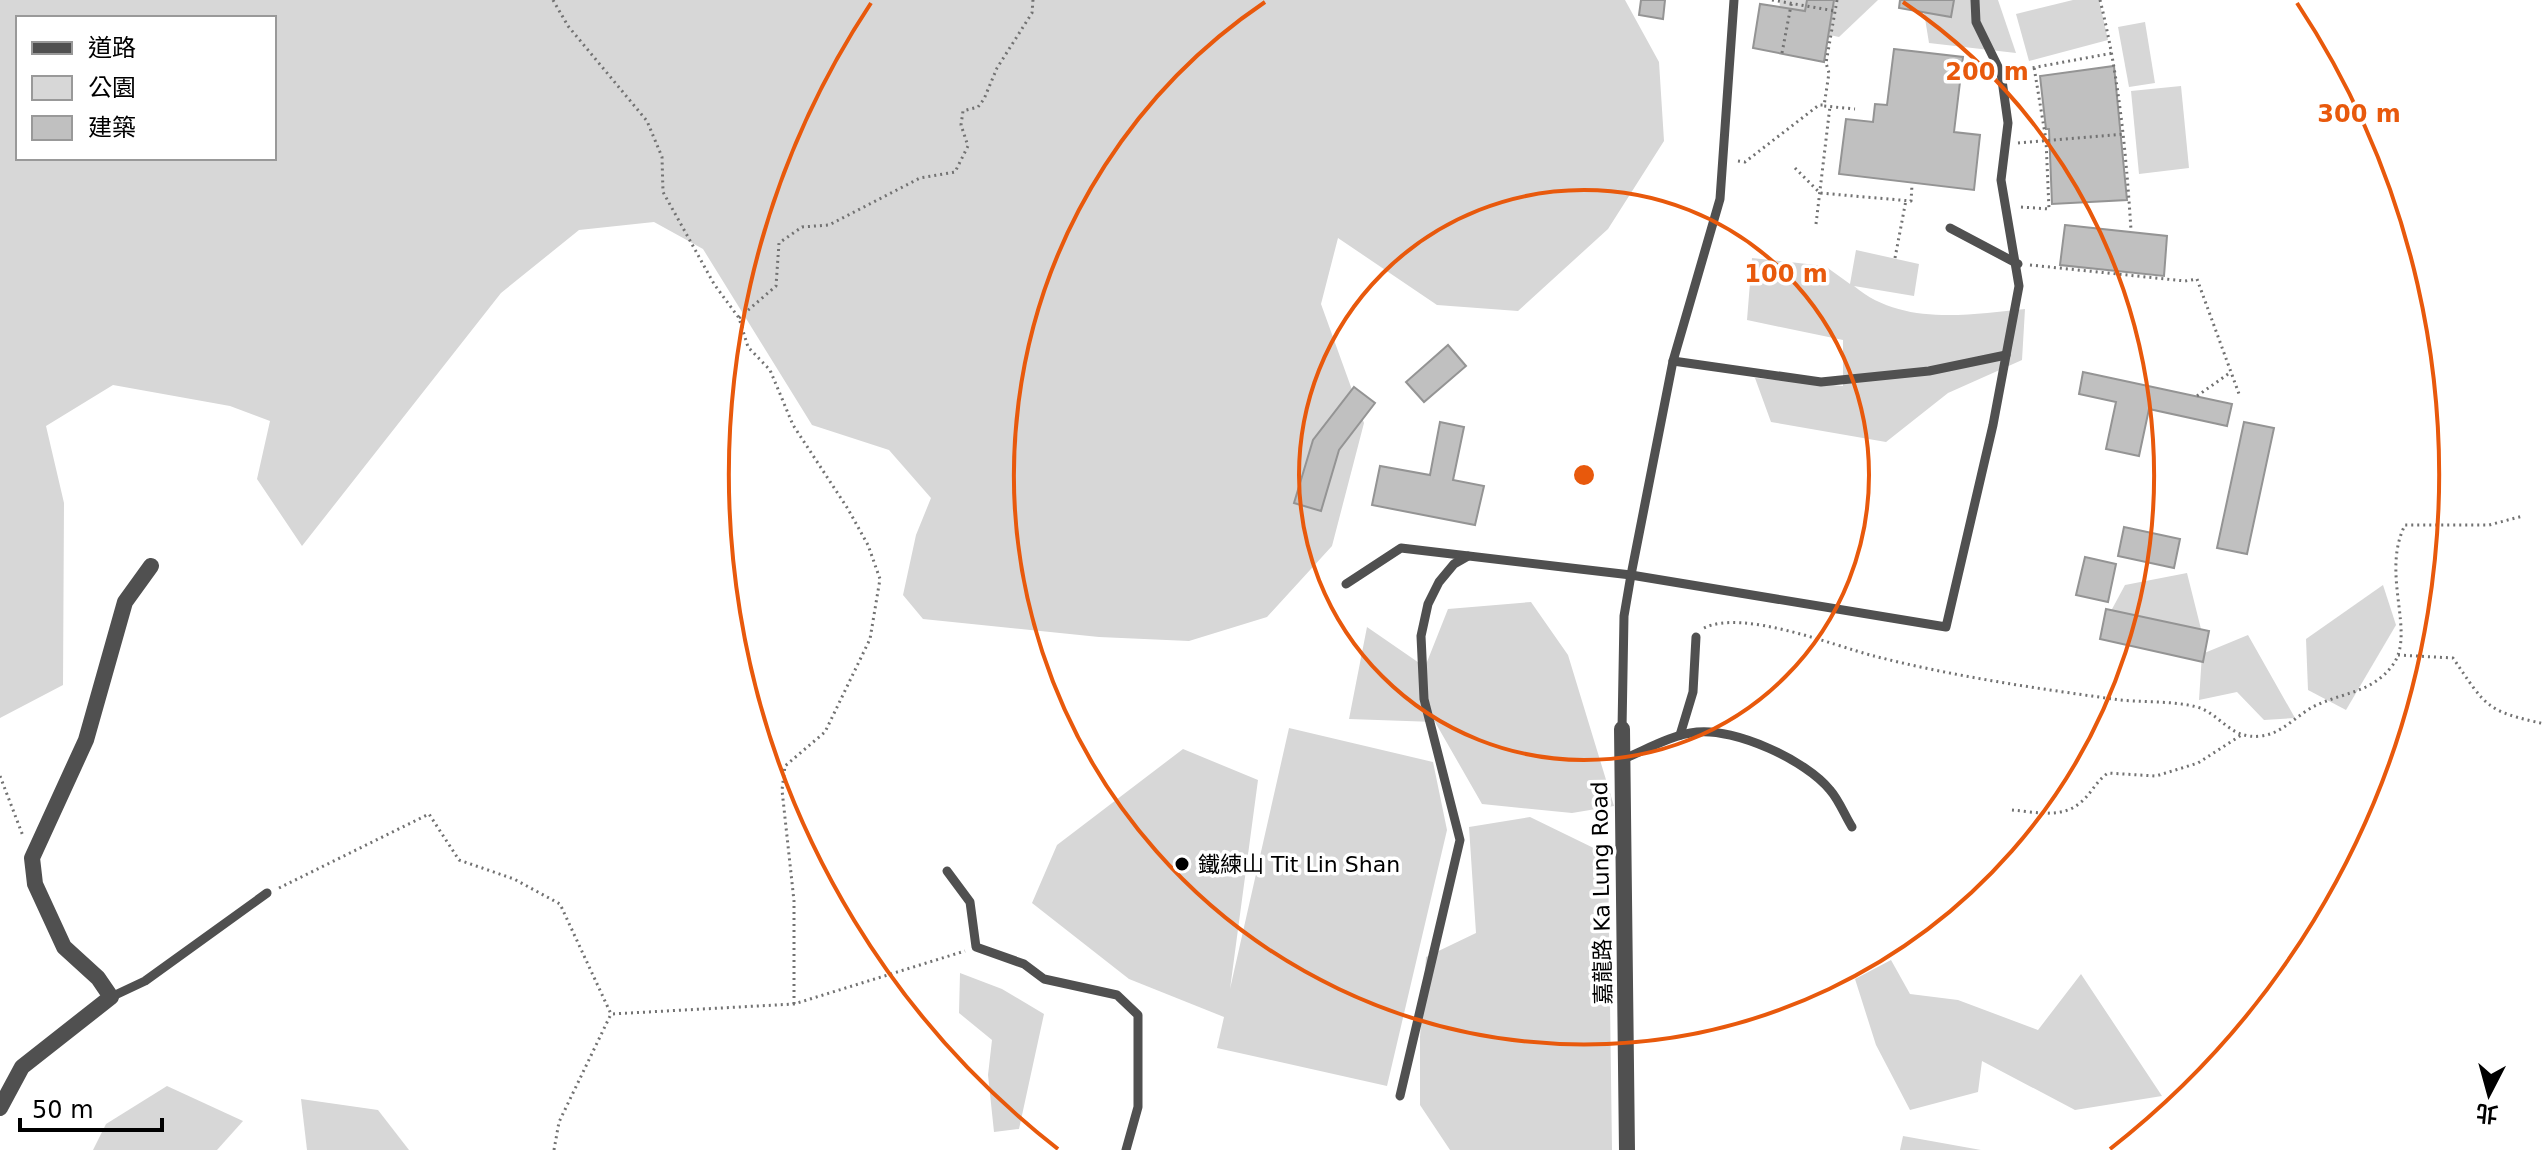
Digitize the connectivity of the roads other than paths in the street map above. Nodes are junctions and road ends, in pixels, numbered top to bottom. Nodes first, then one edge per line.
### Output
1 (1734, 0) edge
2 (1975, 0) edge
3 (1950, 228) dead end
4 (2018, 264) junction
5 (2006, 355) junction
6 (1673, 361) junction
7 (1468, 556) junction
8 (151, 566) dead end
9 (1631, 575) junction
10 (1346, 584) dead end
11 (1696, 637) road end
12 (1622, 729) joint
13 (1680, 735) junction
14 (1621, 760) junction
15 (1852, 827) dead end
16 (947, 871) dead end
17 (267, 893) road end
18 (111, 997) junction
19 (1400, 1096) dead end
20 (0, 1108) edge
21 (1126, 1150) edge
22 (1627, 1150) edge

1 - 6 lane, 嘉龍路 Ka Lung Road
2 - 4 lane
3 - 4 lane
4 - 5 lane
5 - 6 lane
5 - 9 lane
6 - 9 lane, 嘉龍路 Ka Lung Road
7 - 9 lane
7 - 10 lane
7 - 19 lane
8 - 18 street
9 - 12 lane, 嘉龍路 Ka Lung Road
11 - 13 lane
12 - 14 street, 嘉龍路 Ka Lung Road
13 - 14 lane
13 - 15 lane
14 - 22 street, 嘉龍路 Ka Lung Road
16 - 21 lane
17 - 18 lane
18 - 20 street

